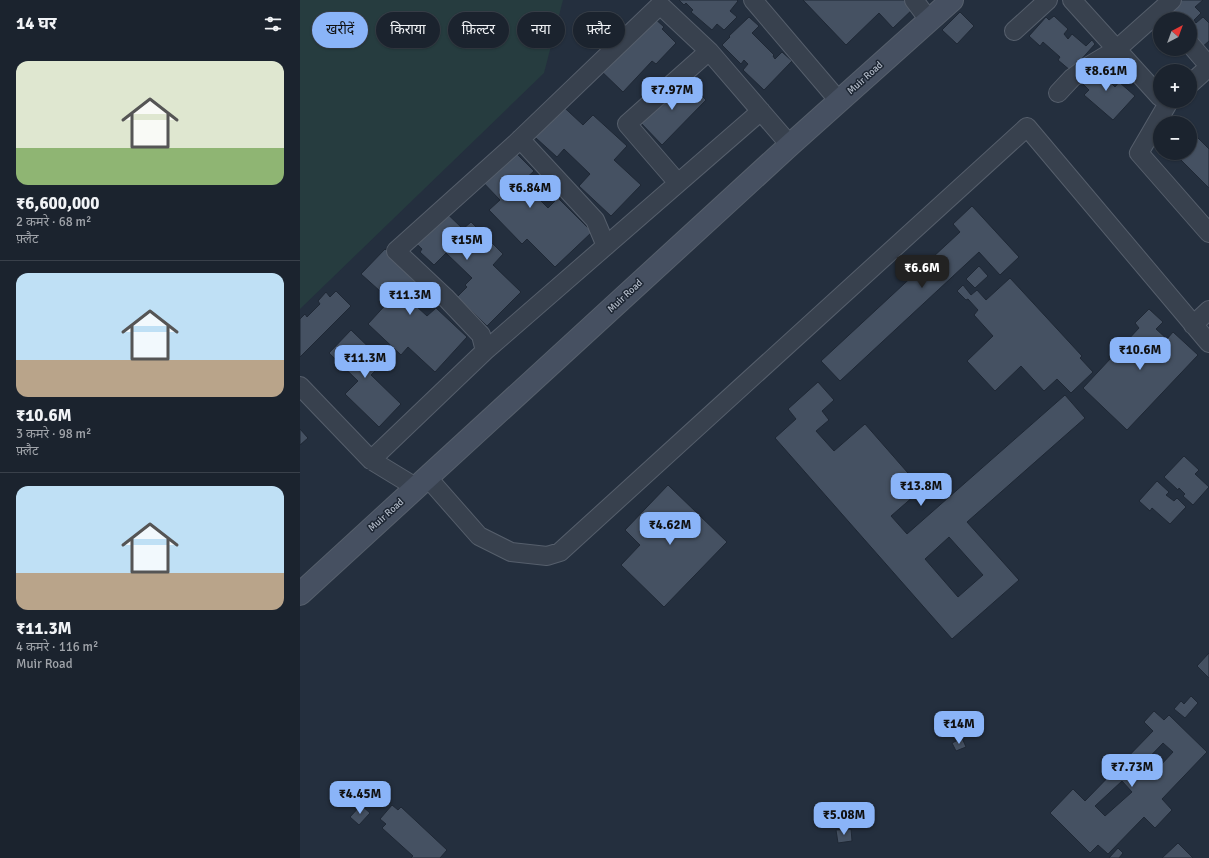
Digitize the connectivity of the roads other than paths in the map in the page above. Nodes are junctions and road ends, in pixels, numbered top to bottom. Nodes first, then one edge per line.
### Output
1 (753, 0) edge
2 (914, 0) edge
3 (952, 0) edge
4 (1048, 0) edge
5 (1072, 0) edge
6 (1163, 7) edge
7 (929, 20) junction
8 (1014, 31) dead end
9 (1116, 49) junction
10 (709, 51) junction
11 (1197, 52) edge
12 (1209, 66) edge
13 (1197, 77) edge
14 (1153, 88) edge
15 (1058, 93) dead end
16 (839, 101) junction
17 (1161, 108) edge
18 (761, 111) junction
19 (520, 139) junction
20 (790, 145) junction
21 (678, 183) junction
22 (1209, 233) edge
23 (606, 246) junction
24 (1209, 310) edge
25 (1193, 325) junction
26 (1209, 343) edge
27 (485, 351) junction
28 (300, 386) edge
29 (370, 460) junction
30 (422, 483) junction
31 (300, 594) edge

1 - 16 street
2 - 7 street
3 - 7 main road, Muir Road
4 - 8 street
5 - 9 street
6 - 9 street
7 - 16 main road, Muir Road
9 - 14 street
9 - 15 street
10 - 18 street
10 - 19 street
10 - 21 street
11 - 12 street
12 - 13 street
16 - 20 main road, Muir Road
17 - 22 street
18 - 20 street
18 - 21 street
19 - 23 street
19 - 27 street
20 - 30 main road, Muir Road
21 - 23 street
23 - 27 street
24 - 25 street
25 - 26 street
25 - 30 street
27 - 29 street
28 - 29 street
29 - 30 street
30 - 31 main road, Muir Road

